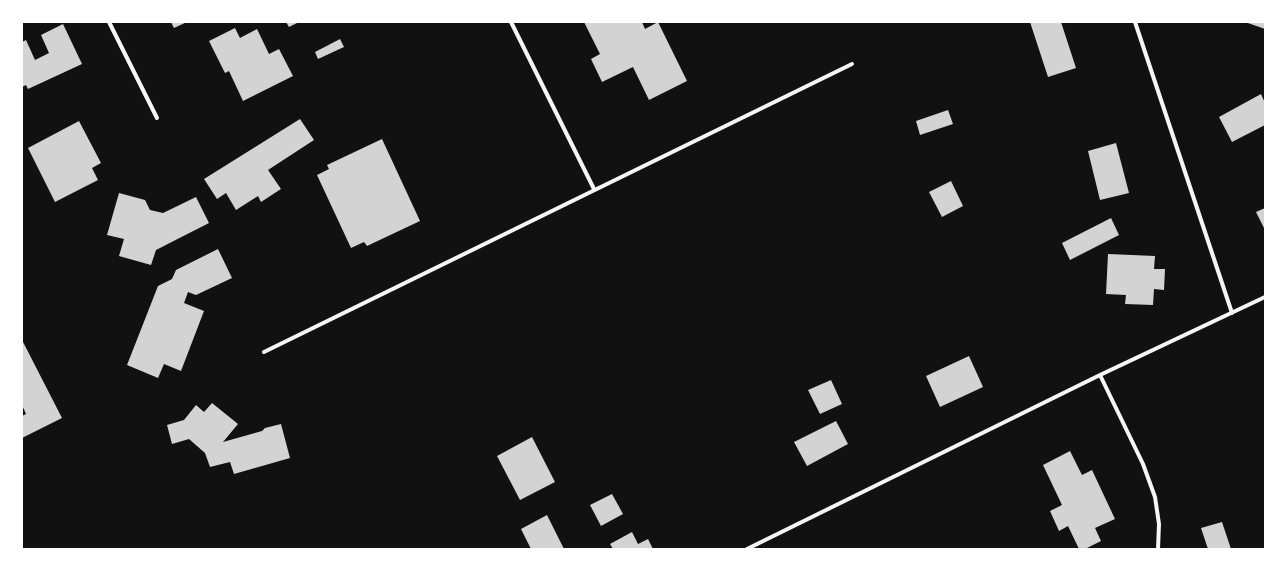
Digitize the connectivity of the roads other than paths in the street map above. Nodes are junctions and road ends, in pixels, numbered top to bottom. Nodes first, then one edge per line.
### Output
1 (109, 22) edge
2 (511, 22) edge
3 (1135, 22) edge
4 (852, 64) dead end
5 (157, 118) dead end
6 (594, 190) junction
7 (1265, 297) edge
8 (1232, 313) junction
9 (264, 352) dead end
10 (1100, 375) junction
11 (747, 549) edge
12 (1158, 549) edge

1 - 5 street
2 - 6 street
3 - 8 street
4 - 6 street
6 - 9 street
7 - 8 street
8 - 10 street
10 - 11 street
10 - 12 street

